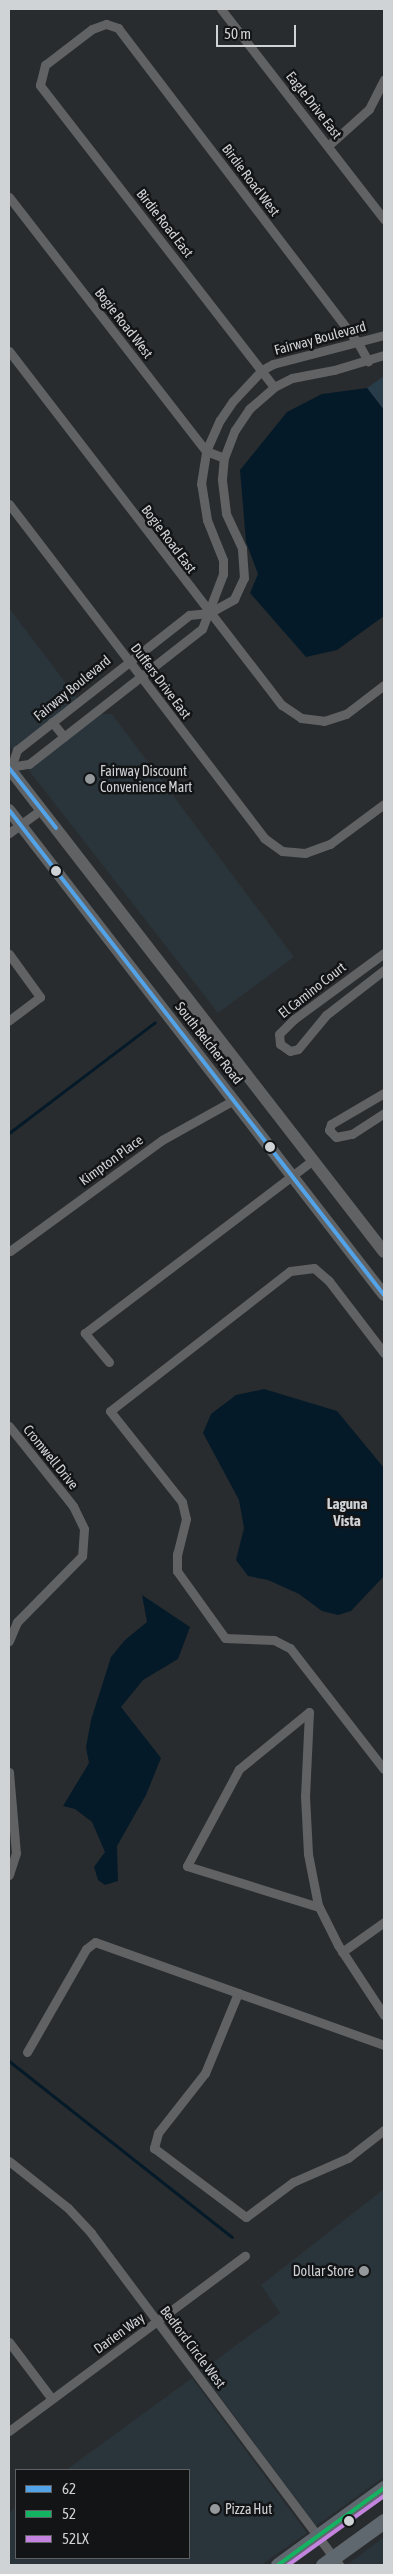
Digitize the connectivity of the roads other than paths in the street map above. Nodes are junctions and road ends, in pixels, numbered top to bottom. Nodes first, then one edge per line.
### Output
1 (221, 9) edge
2 (106, 24) joint
3 (384, 80) edge
4 (329, 146) junction
5 (9, 197) edge
6 (384, 219) edge
7 (384, 335) edge
8 (358, 342) junction
9 (9, 352) edge
10 (384, 355) edge
11 (368, 361) junction
12 (262, 370) junction
13 (274, 387) junction
14 (206, 451) junction
15 (224, 458) junction
16 (9, 504) edge
17 (209, 613) junction
18 (128, 661) junction
19 (140, 677) junction
20 (384, 685) edge
21 (52, 722) junction
22 (64, 737) junction
23 (10, 767) edge
24 (384, 804) edge
25 (42, 809) junction
26 (9, 810) edge
27 (20, 825) junction
28 (9, 833) edge
29 (384, 953) edge
30 (9, 954) edge
31 (384, 970) edge
32 (9, 1020) edge
33 (384, 1093) edge
34 (234, 1100) junction
35 (384, 1113) edge
36 (313, 1160) junction
37 (292, 1175) junction
38 (10, 1252) dead end
39 (384, 1252) edge
40 (384, 1295) edge
41 (384, 1353) edge
42 (109, 1362) dead end
43 (9, 1426) edge
44 (13, 1620) edge
45 (9, 1641) edge
46 (384, 1769) edge
47 (9, 1772) edge
48 (9, 1875) edge
49 (320, 1907) junction
50 (384, 1922) edge
51 (342, 1952) junction
52 (238, 1993) junction
53 (384, 2015) edge
54 (384, 2045) edge
55 (27, 2052) dead end
56 (384, 2130) edge
57 (9, 2161) edge
58 (245, 2256) dead end
59 (157, 2322) junction
60 (9, 2342) edge
61 (52, 2400) junction
62 (9, 2431) edge
63 (384, 2488) edge
64 (384, 2521) edge
65 (317, 2537) junction
66 (331, 2563) edge
67 (278, 2565) edge

1 - 4 street, Eagle Drive East
2 - 8 street, Birdie Road West
2 - 12 street, Birdie Road East
3 - 4 street
4 - 6 street, Eagle Drive East
5 - 14 street, Bogie Road West
7 - 8 street, Fairway Boulevard
8 - 11 street, Birdie Road West
8 - 12 street, Fairway Boulevard
9 - 17 street, Bogie Road East
10 - 11 street, Fairway Boulevard
11 - 13 street, Fairway Boulevard
12 - 13 street, Birdie Road East
12 - 14 street, Fairway Boulevard
13 - 15 street, Fairway Boulevard
14 - 15 street
14 - 17 street, Fairway Boulevard
15 - 17 street, Fairway Boulevard
16 - 18 street, Duffers Drive East
17 - 18 street, Fairway Boulevard
17 - 19 street, Fairway Boulevard
17 - 20 street, Bogie Road East
18 - 19 street, Duffers Drive East
18 - 21 street, Fairway Boulevard
19 - 22 street, Fairway Boulevard
19 - 24 street, Duffers Drive East
21 - 22 street
21 - 23 street, Fairway Boulevard
22 - 23 street, Fairway Boulevard
23 - 25 main road, South Belcher Road
25 - 27 street
25 - 36 main road, South Belcher Road
26 - 27 main road, South Belcher Road
27 - 28 street
27 - 34 main road, South Belcher Road
29 - 31 street, El Camino Court
30 - 32 street
33 - 35 street
34 - 37 main road, South Belcher Road
34 - 38 street, Kimpton Place
36 - 37 street
36 - 39 main road, South Belcher Road
37 - 40 main road, South Belcher Road
37 - 42 street
41 - 46 street
43 - 44 street, Cromwell Drive
44 - 45 street
47 - 48 street
49 - 49 street
49 - 51 street
50 - 51 street
51 - 53 street
52 - 54 street
52 - 55 street
52 - 56 street
57 - 59 street, Bedford Circle West
58 - 59 street, Darien Way
59 - 61 street, Darien Way
59 - 65 street, Bedford Circle West
60 - 61 street
61 - 62 street, Darien Way
63 - 65 main road
64 - 66 main road
65 - 66 street, Bedford Circle West
65 - 67 main road

